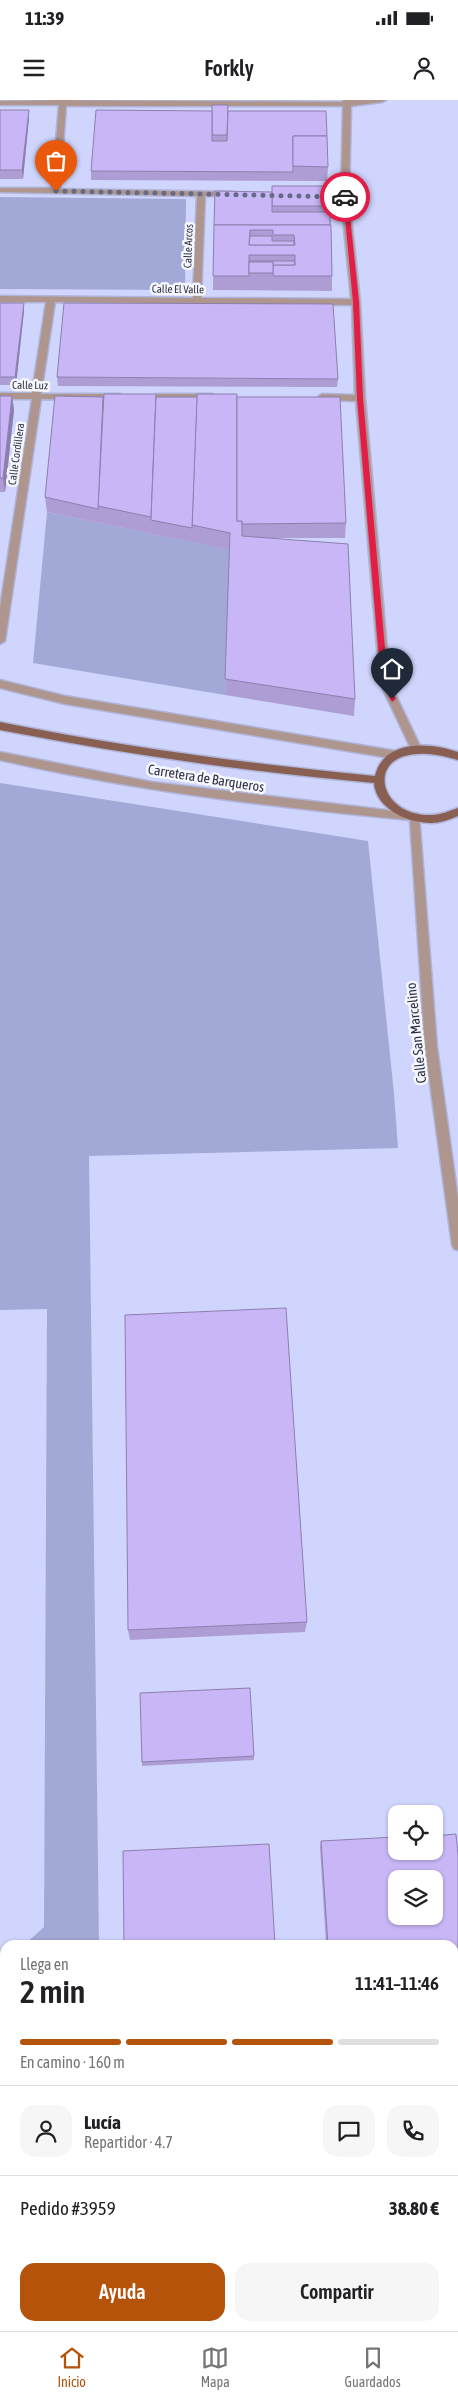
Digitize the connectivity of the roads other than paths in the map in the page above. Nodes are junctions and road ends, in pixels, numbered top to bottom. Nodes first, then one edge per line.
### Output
1 (382, 100) edge
2 (63, 102) edge
3 (348, 102) edge
4 (0, 103) edge
5 (0, 190) edge
6 (56, 191) junction
7 (201, 194) junction
8 (240, 194) edge
9 (307, 195) edge
10 (345, 196) junction
11 (0, 299) edge
12 (51, 299) junction
13 (196, 300) junction
14 (356, 302) junction
15 (0, 396) edge
16 (36, 396) junction
17 (222, 397) edge
18 (311, 397) edge
19 (360, 398) junction
20 (0, 641) edge
21 (0, 684) edge
22 (0, 726) edge
23 (416, 748) junction
24 (396, 755) junction
25 (0, 756) edge
26 (458, 756) edge
27 (379, 780) junction
28 (458, 812) edge
29 (413, 816) junction
30 (458, 1246) edge

1 - 3 street
2 - 3 street
2 - 4 street
2 - 6 street
3 - 10 street
5 - 6 street
6 - 7 street
7 - 8 street
7 - 13 street, Calle Arcos
9 - 10 street
10 - 14 street
11 - 12 street, Calle El Valle
12 - 13 street, Calle El Valle
12 - 16 street, Calle Cordillera
13 - 14 street, Calle El Valle
14 - 19 street
15 - 16 street, Calle Luz
16 - 17 street, Calle Luz
16 - 20 street, Calle Cordillera
18 - 19 street
19 - 23 street
21 - 24 street
22 - 27 main road, Carretera de Barqueros
23 - 24 main road
23 - 26 main road
24 - 27 main road
25 - 29 street, Carretera de Barqueros
27 - 29 main road
28 - 29 main road
29 - 30 street, Calle San Marcelino

